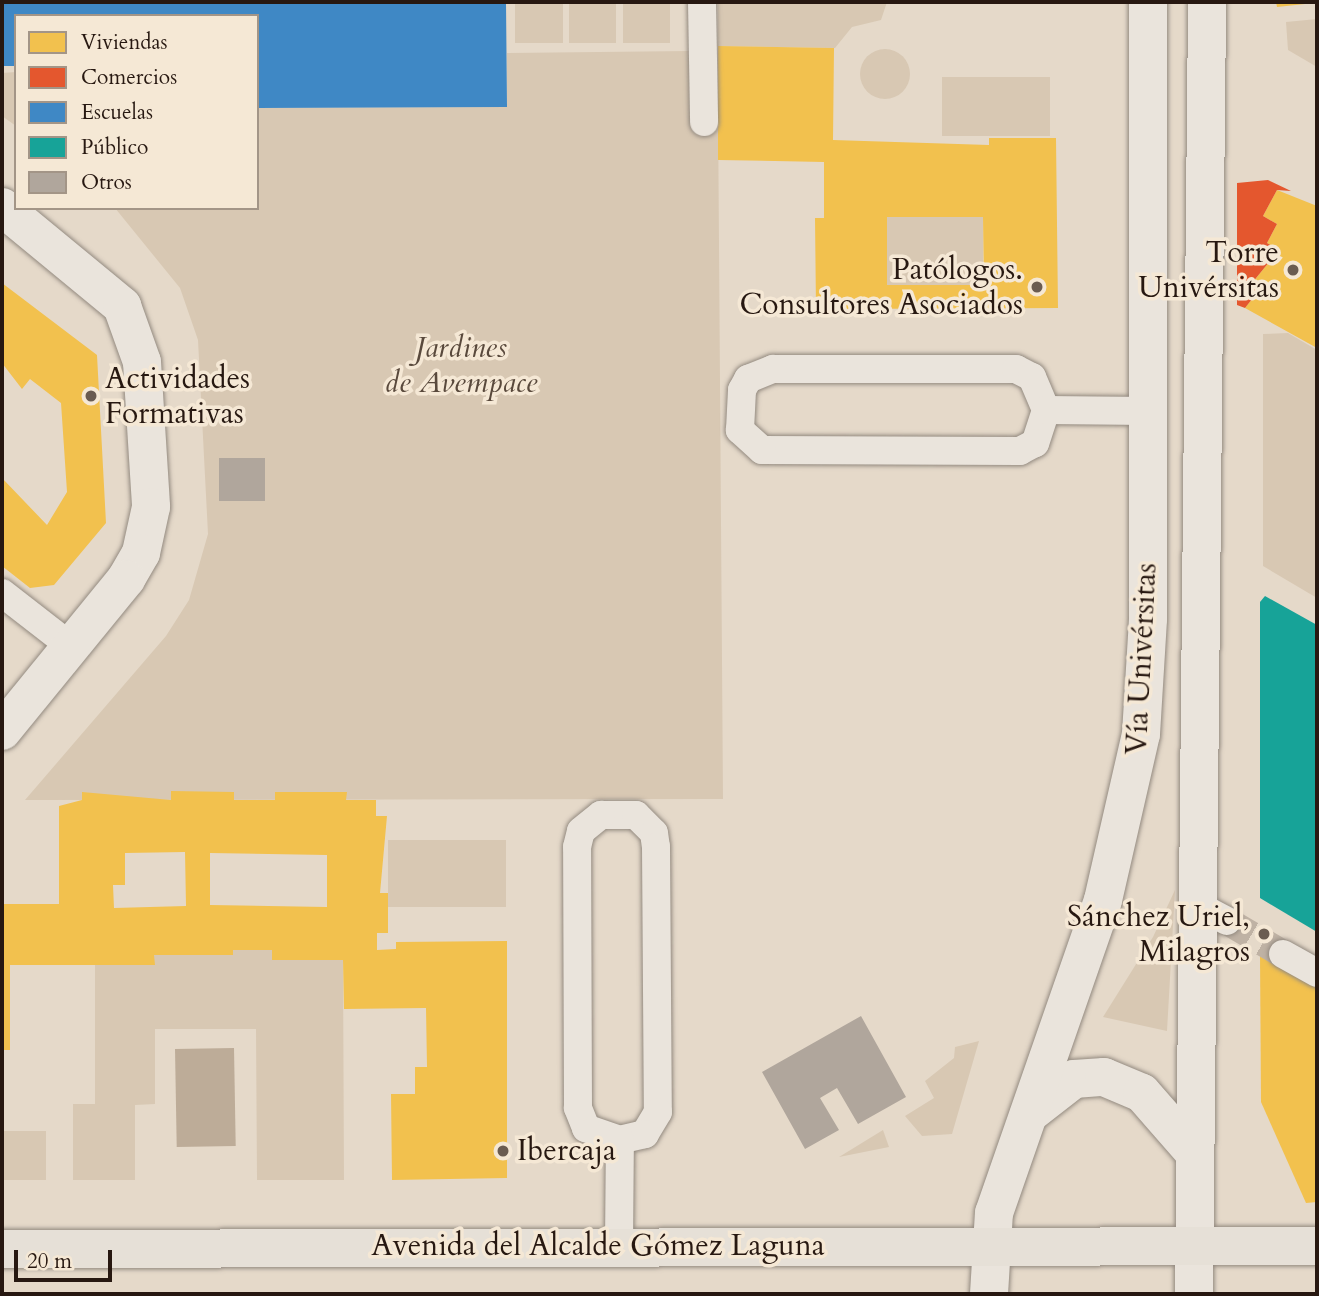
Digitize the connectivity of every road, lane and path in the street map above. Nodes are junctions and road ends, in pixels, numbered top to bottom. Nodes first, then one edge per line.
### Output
1 (702, 2) edge
2 (1149, 2) edge
3 (1207, 2) edge
4 (704, 122) dead end
5 (2, 207) edge
6 (1046, 410) junction
7 (1149, 411) junction
8 (2, 593) edge
9 (73, 648) junction
10 (2, 731) edge
11 (1283, 954) tunnel mouth
12 (1317, 973) edge
13 (1029, 1114) junction
14 (620, 1140) junction
15 (1191, 1149) junction
16 (619, 1245) junction
17 (989, 1245) junction
18 (1194, 1245) junction
19 (1317, 1246) edge
20 (2, 1249) edge
21 (1194, 1289) edge
22 (988, 1293) edge

1 - 4 street
2 - 7 main road, Vía Univérsitas
3 - 15 main road, Vía Univérsitas
5 - 9 main road
6 - 6 street
6 - 7 street
7 - 13 main road, Vía Univérsitas
8 - 9 street
9 - 10 main road
11 - 12 street
13 - 15 main road
13 - 17 main road, Vía Univérsitas
14 - 14 street
14 - 16 street
15 - 18 main road, Vía Univérsitas
16 - 17 main road, Avenida del Alcalde Gómez Laguna
16 - 20 main road, Avenida del Alcalde Gómez Laguna
17 - 18 main road, Avenida del Alcalde Gómez Laguna
17 - 22 main road, Vía Univérsitas
18 - 19 main road, Avenida del Alcalde Gómez Laguna
18 - 21 main road, Vía Univérsitas

